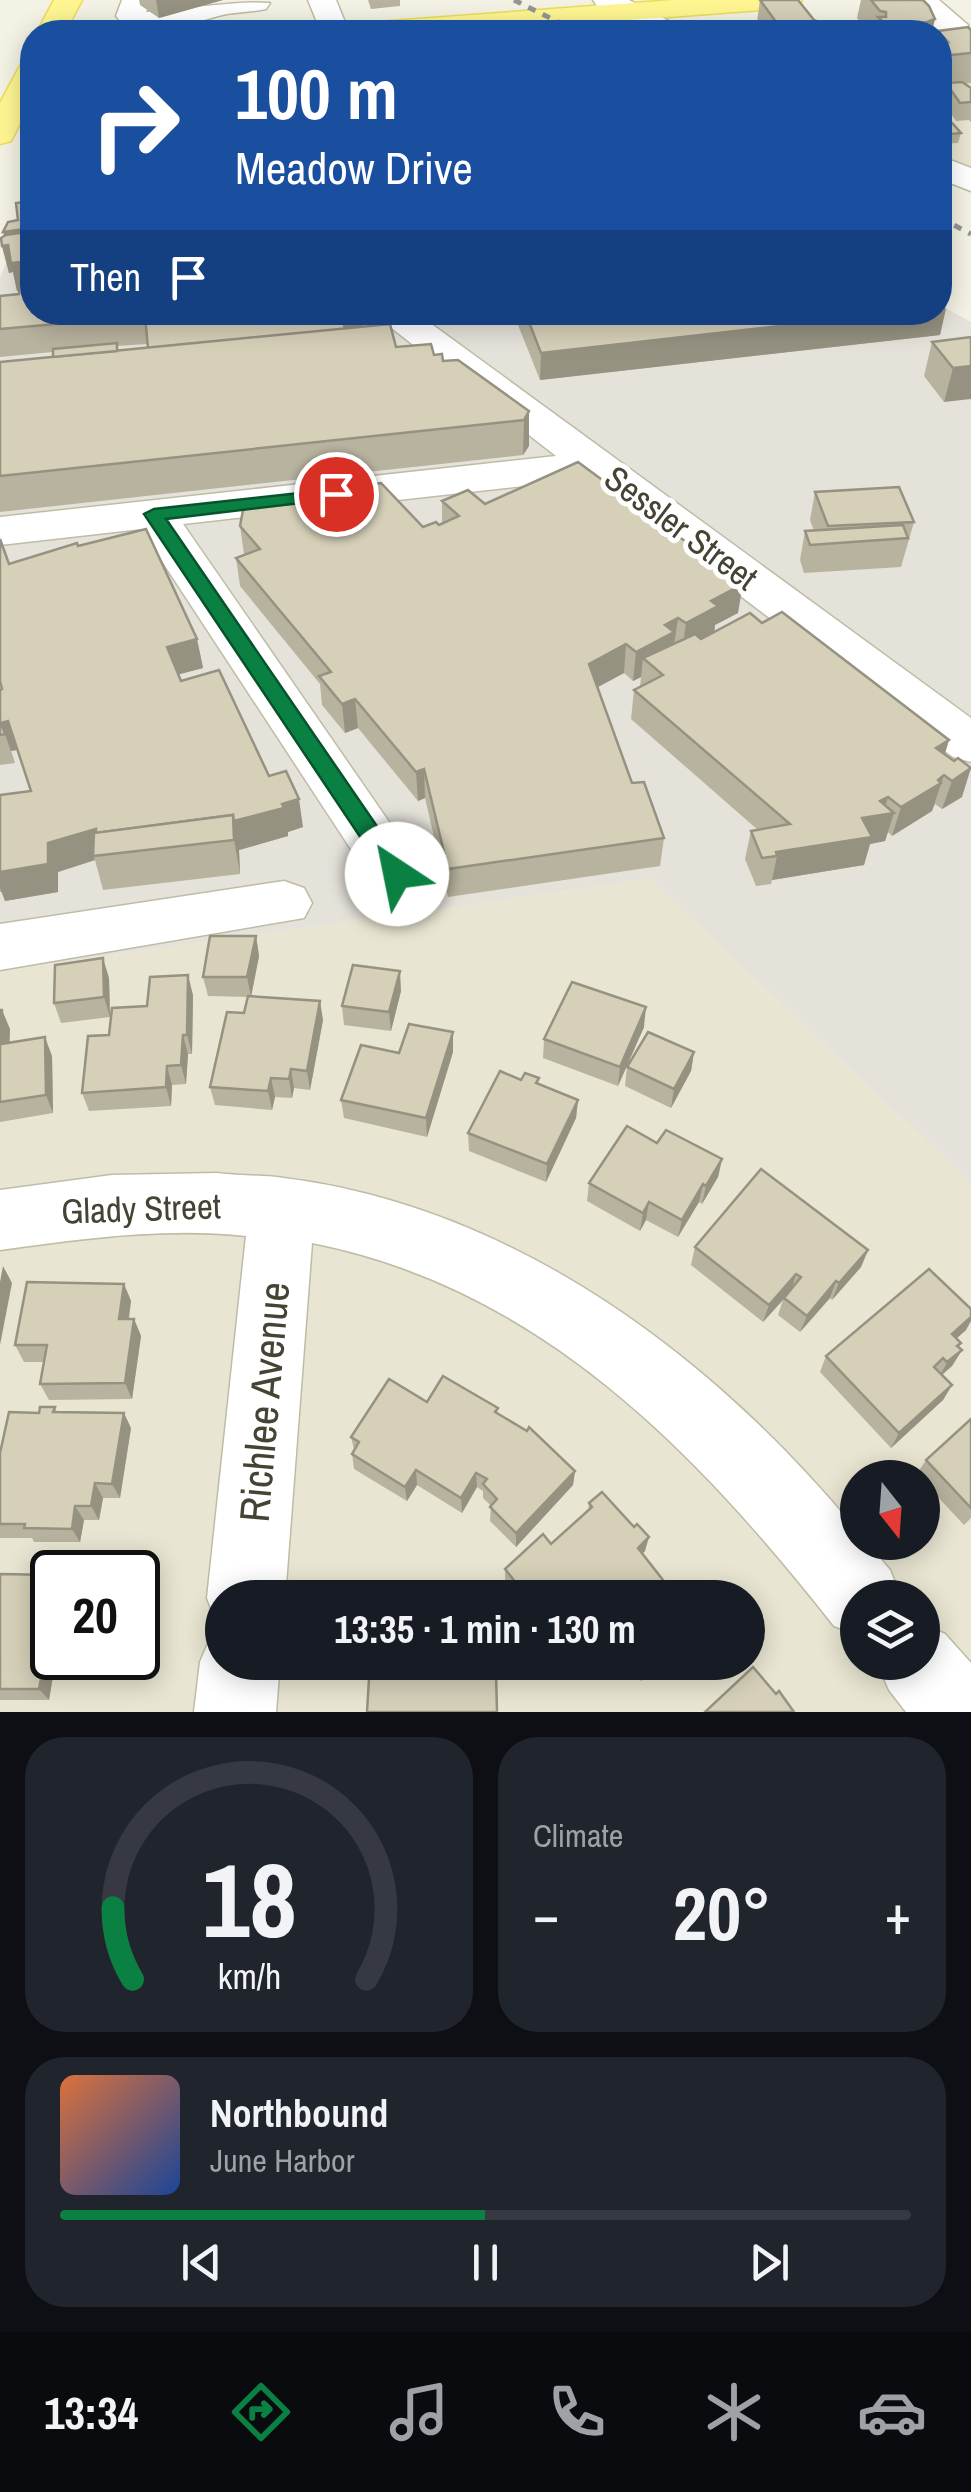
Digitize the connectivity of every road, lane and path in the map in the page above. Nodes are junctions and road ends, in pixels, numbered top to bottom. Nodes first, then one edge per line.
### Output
1 (136, 0) edge
2 (788, 0) edge
3 (922, 0) edge
4 (751, 1) edge
5 (256, 3) dead end
6 (617, 6) edge
7 (149, 20) edge
8 (160, 20) edge
9 (481, 20) edge
10 (644, 20) edge
11 (945, 20) edge
12 (952, 26) edge
13 (971, 62) edge
14 (20, 97) edge
15 (9, 122) edge
16 (408, 325) edge
17 (596, 465) junction
18 (154, 514) junction
19 (0, 532) edge
20 (971, 744) edge
21 (397, 874) dead end
22 (284, 903) dead end
23 (0, 948) edge
24 (282, 1208) junction
25 (0, 1220) edge
26 (248, 1580) edge
27 (847, 1580) edge
28 (238, 1680) edge
29 (932, 1680) edge
30 (235, 1712) edge
31 (959, 1712) edge

1 - 7 street
2 - 4 main road
3 - 11 street
4 - 6 main road
5 - 8 street
6 - 9 main road
6 - 10 street
12 - 13 street
14 - 15 main road
16 - 17 street, Sessler Street
17 - 18 street
17 - 20 street, Sessler Street
18 - 19 street
18 - 21 street
22 - 23 street
24 - 25 street, Glady Street
24 - 26 street, Richlee Avenue
24 - 27 street, Glady Street
28 - 30 street
29 - 31 street

